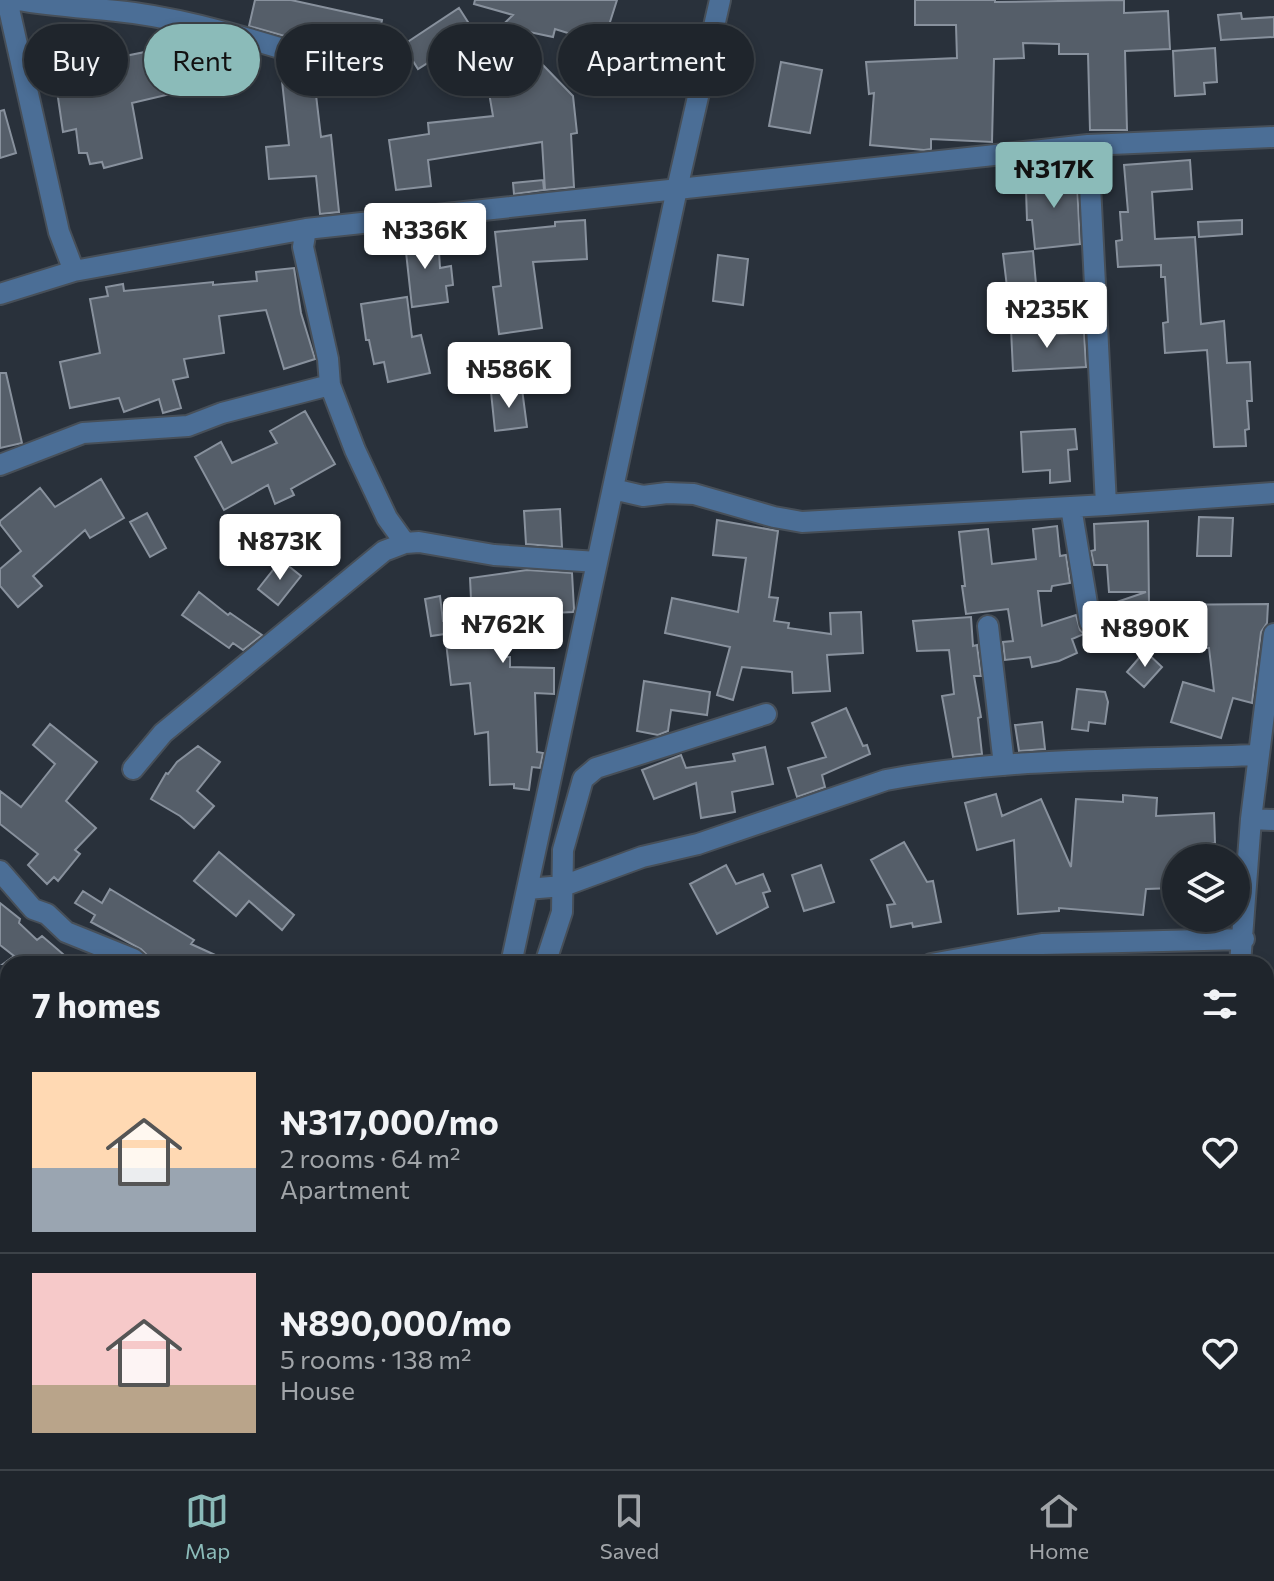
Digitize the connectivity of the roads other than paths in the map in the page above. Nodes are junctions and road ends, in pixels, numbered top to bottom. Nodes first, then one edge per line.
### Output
1 (7, 0) edge
2 (18, 0) edge
3 (720, 0) edge
4 (276, 49) edge
5 (1274, 137) edge
6 (1088, 145) junction
7 (677, 189) junction
8 (306, 229) junction
9 (74, 271) junction
10 (0, 294) edge
11 (330, 385) junction
12 (0, 465) edge
13 (613, 489) junction
14 (1274, 493) edge
15 (1106, 505) junction
16 (1071, 507) junction
17 (405, 543) junction
18 (597, 562) junction
19 (1090, 622) dead end
20 (988, 626) dead end
21 (1274, 634) edge
22 (766, 714) dead end
23 (1258, 755) junction
24 (1004, 765) junction
25 (133, 769) dead end
26 (1251, 819) junction
27 (1274, 820) edge
28 (0, 871) edge
29 (563, 886) junction
30 (527, 889) junction
31 (1244, 939) junction
32 (126, 956) edge
33 (513, 956) edge
34 (548, 956) edge
35 (975, 956) edge
36 (1241, 956) edge

1 - 9 street
2 - 4 street
3 - 7 street
5 - 6 street
6 - 7 street
6 - 15 street
7 - 8 street
7 - 13 street
8 - 9 street
8 - 11 street
9 - 10 street
11 - 12 street
11 - 17 street
13 - 16 street
13 - 18 street
14 - 15 street
15 - 16 street
16 - 19 street
17 - 18 street
17 - 25 street
18 - 30 street
20 - 24 street
21 - 23 street
22 - 29 street
23 - 24 street
23 - 26 street
24 - 29 street
26 - 27 street
26 - 31 street
28 - 32 street
29 - 30 street
29 - 34 street
30 - 33 street
31 - 35 street
31 - 36 street

